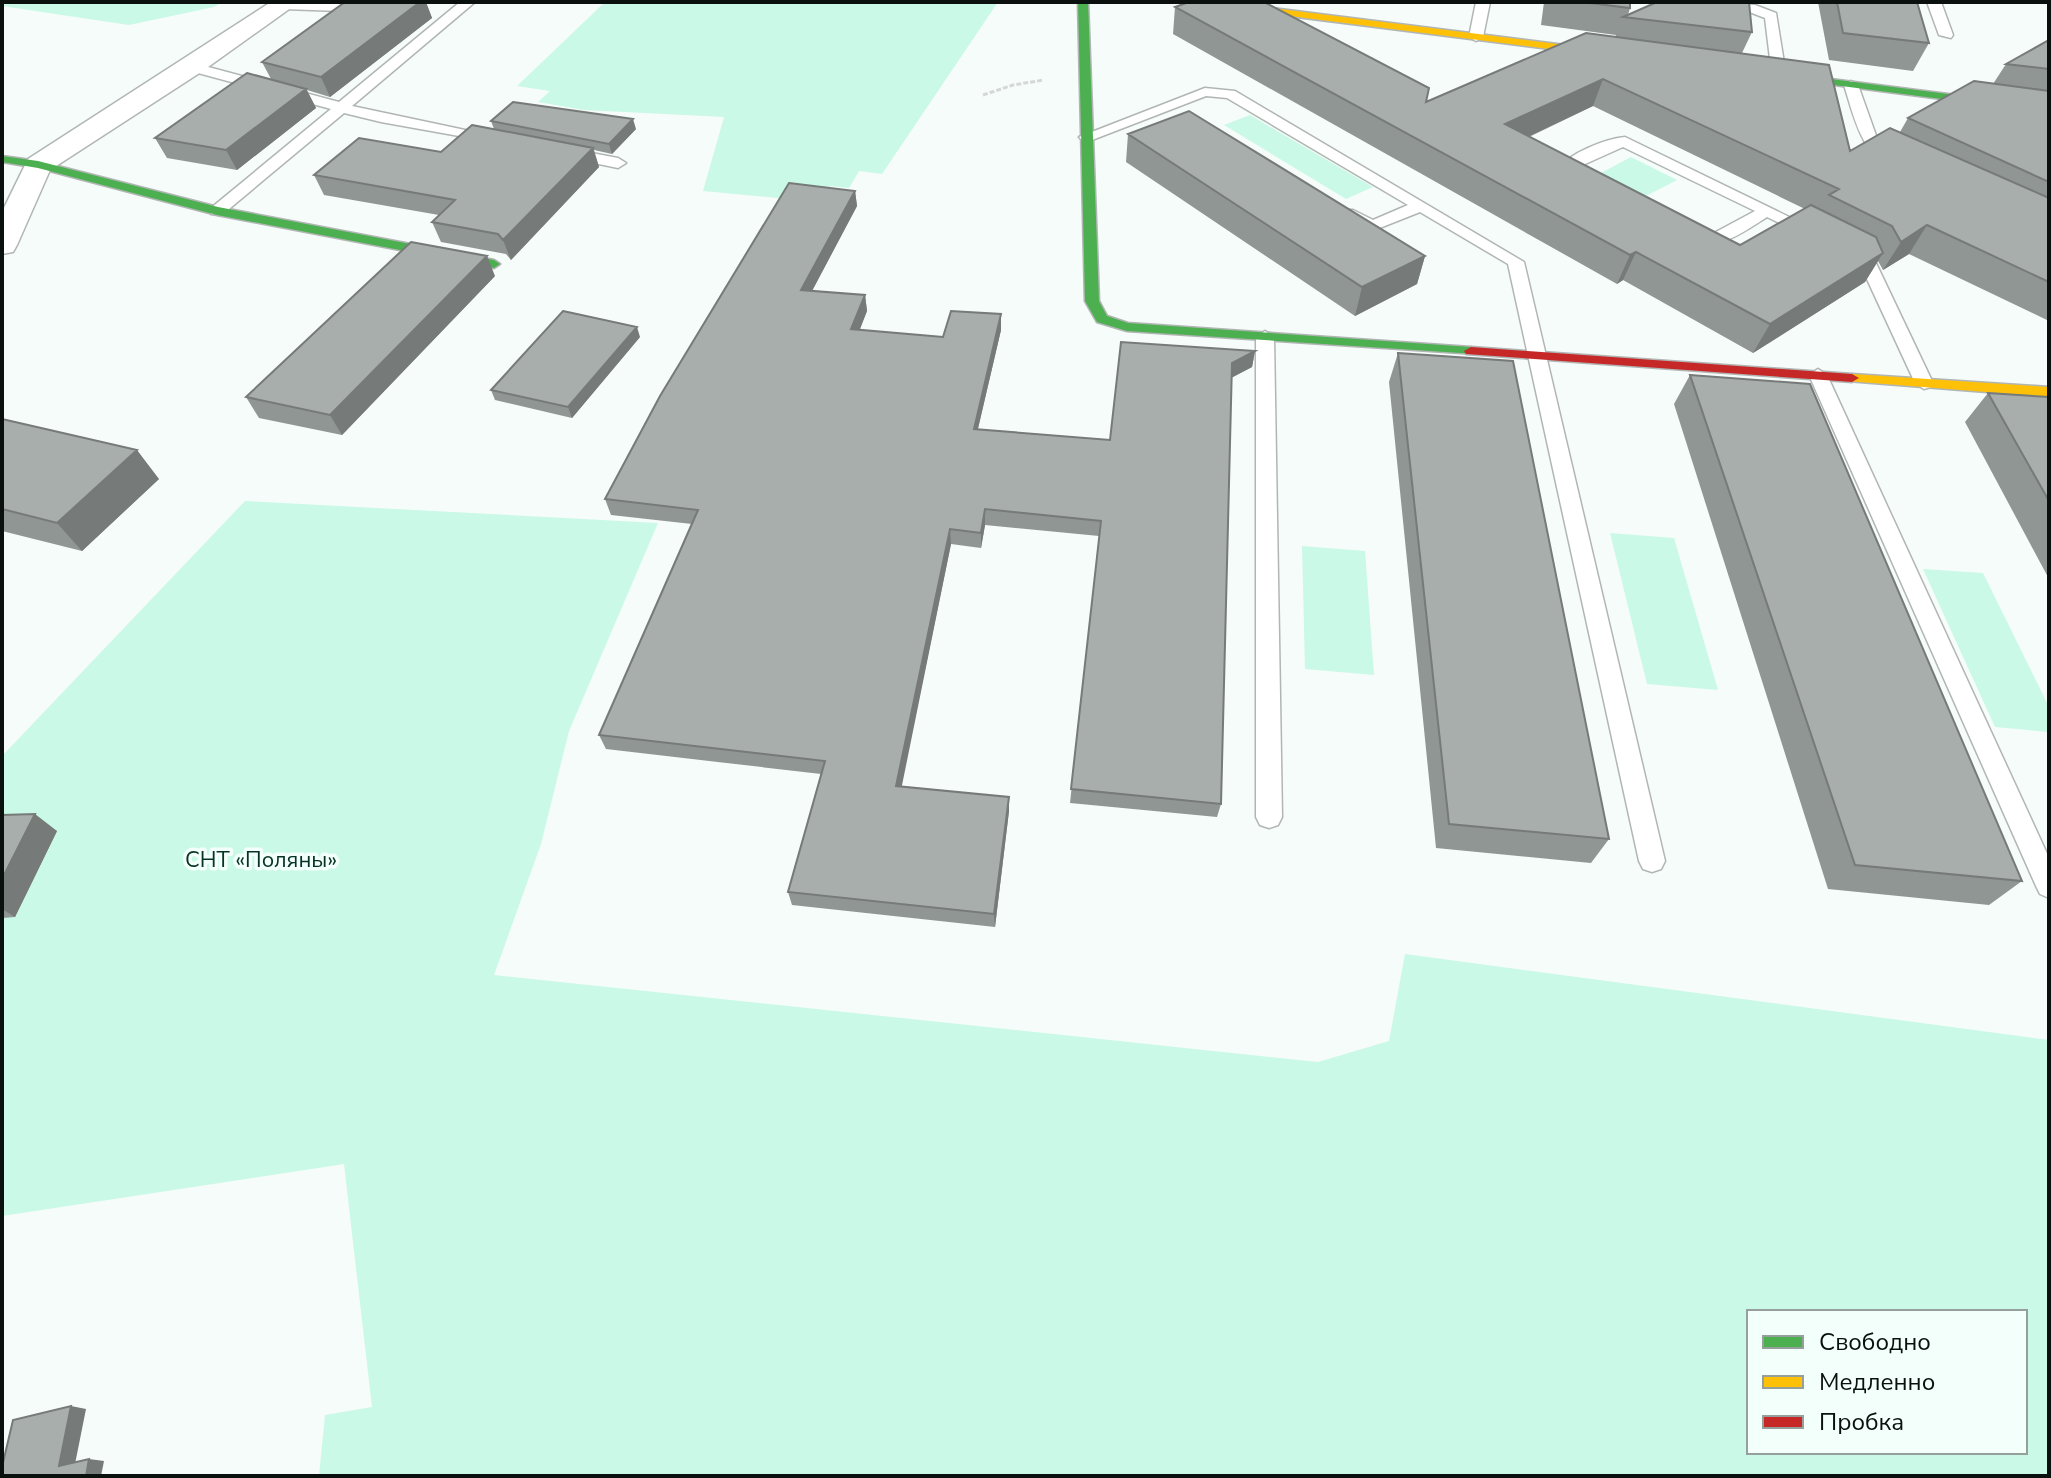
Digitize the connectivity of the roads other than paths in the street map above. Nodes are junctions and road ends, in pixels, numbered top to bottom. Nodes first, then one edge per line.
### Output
1 (1083, 2) edge
2 (1202, 2) edge
3 (1483, 2) edge
4 (1701, 2) edge
5 (1934, 2) edge
6 (285, 3) edge
7 (378, 8) edge
8 (455, 8) edge
9 (1946, 35) dead end
10 (1476, 37) junction
11 (1628, 56) edge
12 (192, 67) junction
13 (1772, 74) joint
14 (1851, 85) junction
15 (341, 108) junction
16 (2049, 110) edge
17 (1087, 137) junction
18 (514, 144) edge
19 (544, 149) edge
20 (2, 159) edge
21 (618, 163) dead end
22 (38, 165) junction
23 (1913, 168) edge
24 (1598, 188) edge
25 (1334, 205) edge
26 (1421, 206) junction
27 (1767, 210) junction
28 (217, 211) junction
29 (1679, 231) edge
30 (2, 245) edge
31 (494, 264) dead end
32 (1265, 337) junction
33 (1539, 356) junction
34 (1818, 375) junction
35 (1924, 383) junction
36 (2049, 392) edge
37 (1269, 817) dead end
38 (1652, 861) dead end
39 (2049, 886) edge

1 - 17 street
2 - 10 street
3 - 10 lane
4 - 13 lane
5 - 9 lane
6 - 7 lane
6 - 12 street
8 - 15 lane
10 - 11 street
12 - 15 lane
12 - 22 street
13 - 14 street
14 - 16 street
14 - 23 lane
15 - 18 lane
15 - 28 lane
17 - 26 lane
17 - 32 street
19 - 21 lane
20 - 22 street
22 - 28 street
22 - 30 street
24 - 27 lane
25 - 26 lane
26 - 33 lane
27 - 29 lane
27 - 35 lane
28 - 31 street
32 - 33 street
32 - 37 lane
33 - 34 street
33 - 38 lane
34 - 35 street
34 - 39 lane
35 - 36 street

